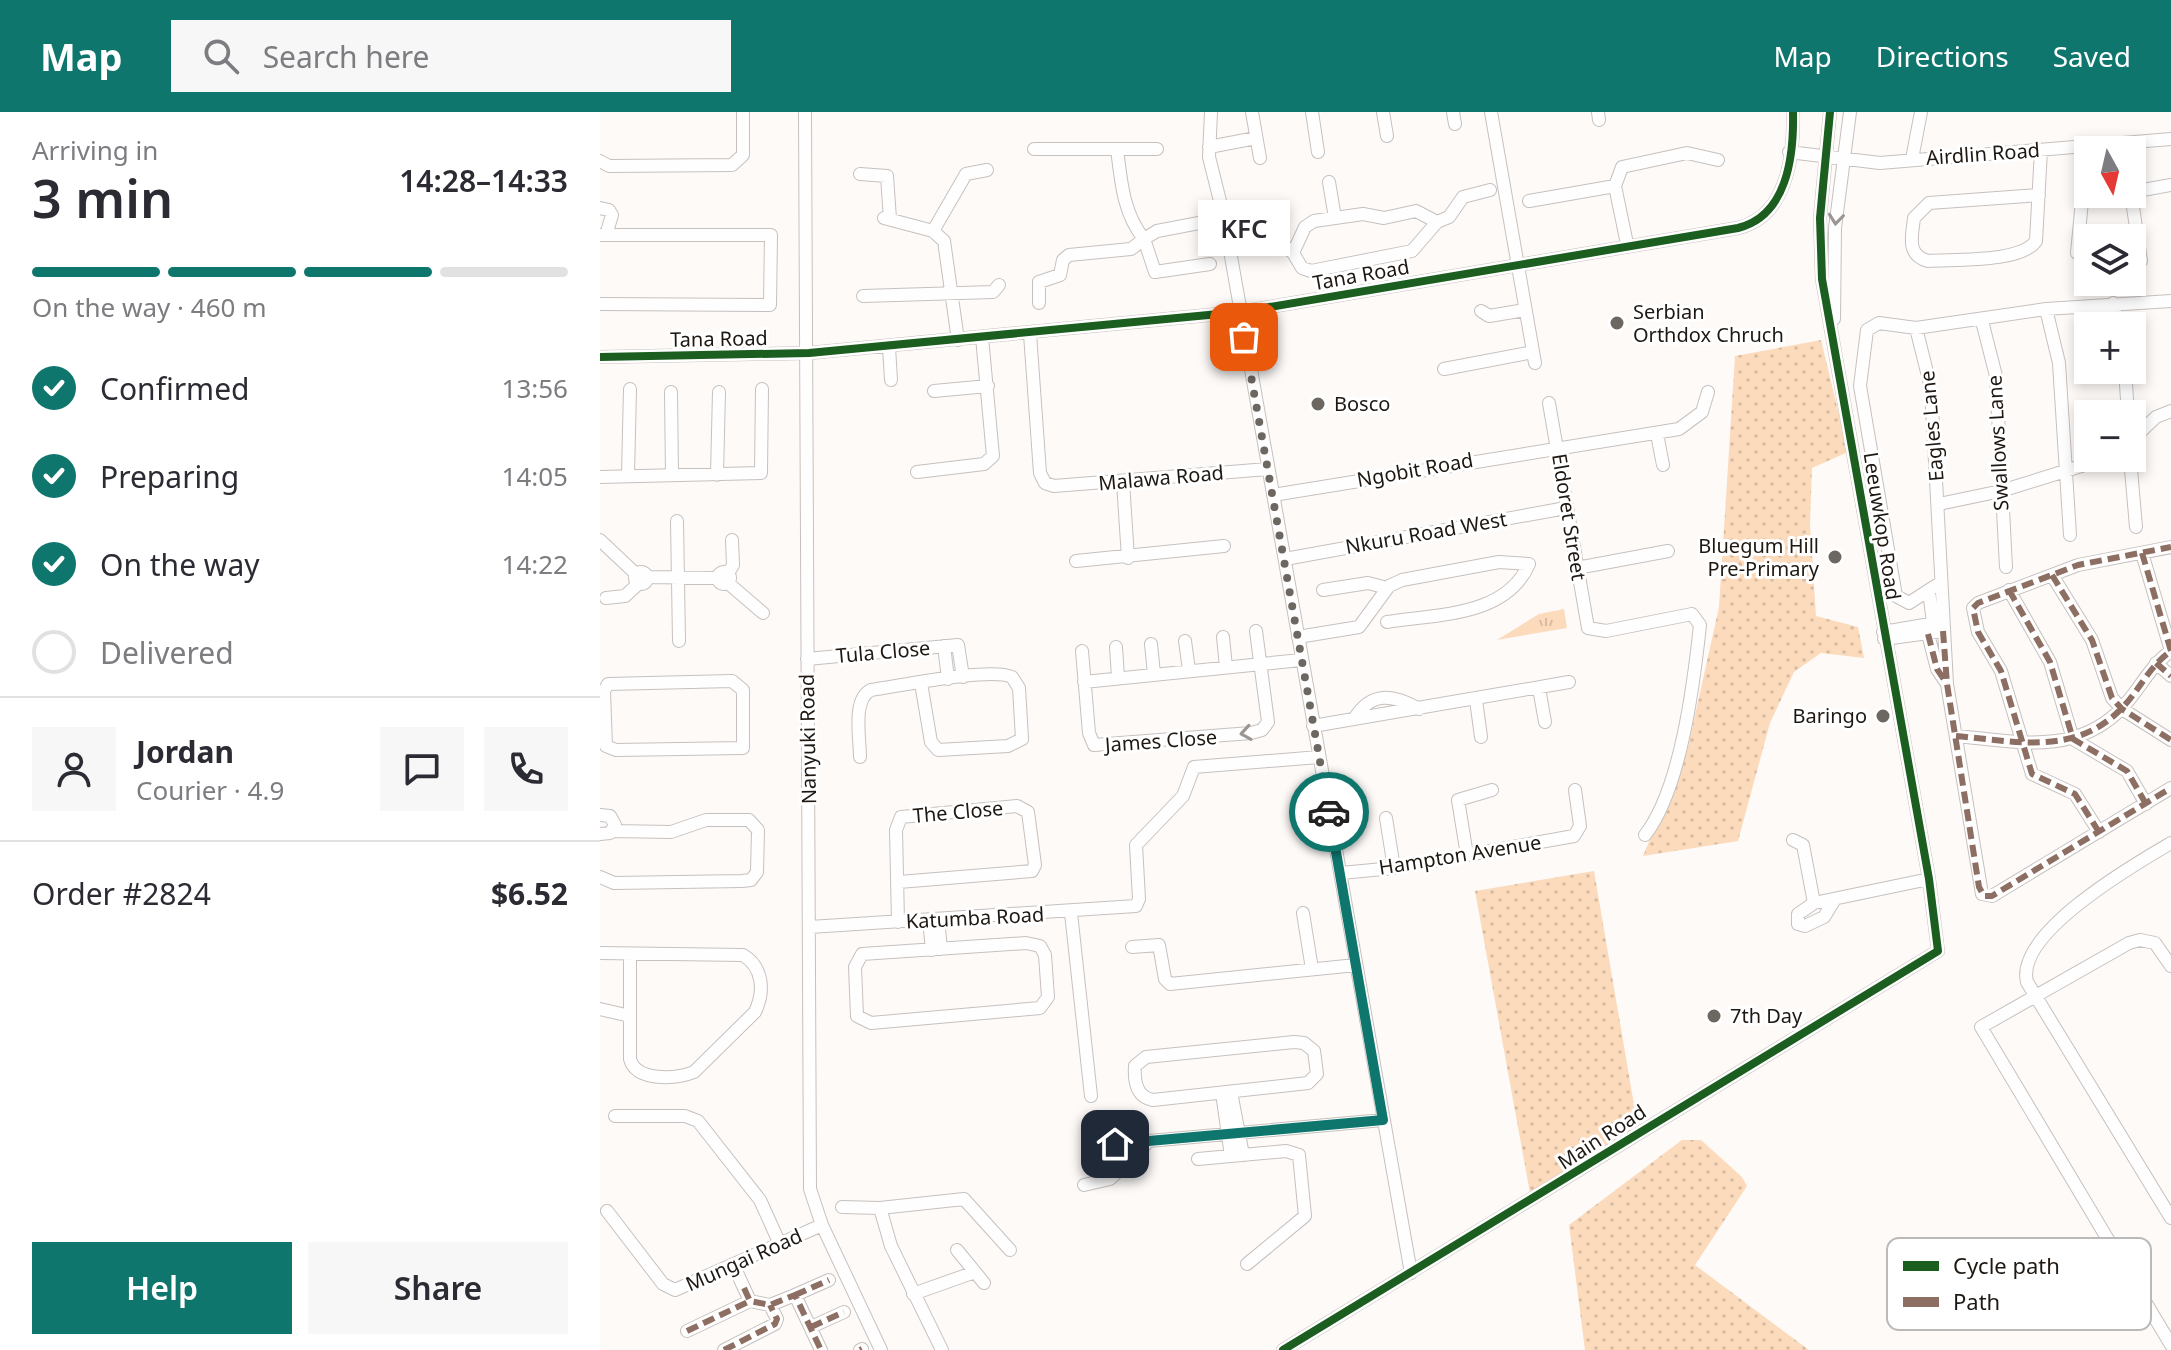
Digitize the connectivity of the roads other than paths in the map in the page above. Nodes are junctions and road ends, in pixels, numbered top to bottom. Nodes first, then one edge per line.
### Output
1 (743, 112) edge
2 (805, 112) edge
3 (1211, 112) edge
4 (1252, 112) edge
5 (1312, 112) edge
6 (1383, 112) edge
7 (1491, 112) edge
8 (1793, 112) edge
9 (1830, 112) edge
10 (1850, 112) edge
11 (1920, 117) edge
12 (1387, 136) dead end
13 (1256, 138) junction
14 (2171, 139) edge
15 (2146, 142) edge
16 (1209, 147) junction
17 (2074, 148) edge
18 (1034, 149) dead end
19 (1117, 149) junction
20 (1157, 149) dead end
21 (2041, 150) junction
22 (1318, 152) dead end
23 (1789, 152) junction
24 (1823, 157) junction
25 (1260, 158) dead end
26 (1912, 159) junction
27 (1718, 160) dead end
28 (1842, 160) junction
29 (600, 161) edge
30 (987, 170) dead end
31 (860, 174) dead end
32 (1329, 182) dead end
33 (2171, 185) edge
34 (1615, 186) junction
35 (1490, 190) dead end
36 (2146, 190) edge
37 (2039, 195) junction
38 (1529, 201) dead end
39 (600, 208) edge
40 (1224, 217) junction
41 (1335, 218) junction
42 (1437, 222) junction
43 (602, 231) edge
44 (933, 231) junction
45 (1144, 239) junction
46 (1627, 244) junction
47 (1293, 253) junction
48 (1210, 264) dead end
49 (1516, 265) junction
50 (999, 285) dead end
51 (952, 292) junction
52 (863, 296) dead end
53 (2168, 301) edge
54 (1039, 303) dead end
55 (2113, 303) junction
56 (600, 304) edge
57 (2046, 309) junction
58 (1525, 310) junction
59 (1481, 311) dead end
60 (1240, 312) junction
61 (2115, 312) edge
62 (1982, 321) junction
63 (1916, 328) junction
64 (1030, 334) junction
65 (982, 337) junction
66 (958, 340) junction
67 (1835, 343) junction
68 (889, 347) junction
69 (809, 353) junction
70 (600, 357) edge
71 (1444, 369) dead end
72 (891, 380) dead end
73 (988, 386) junction
74 (630, 389) dead end
75 (762, 389) dead end
76 (934, 391) dead end
77 (671, 392) dead end
78 (719, 392) dead end
79 (1708, 392) dead end
80 (1549, 403) dead end
81 (2171, 411) edge
82 (2146, 427) edge
83 (1657, 434) junction
84 (1558, 447) junction
85 (1663, 465) dead end
86 (1268, 469) junction
87 (2074, 470) edge
88 (917, 472) dead end
89 (2131, 472) edge
90 (2065, 473) junction
91 (628, 475) junction
92 (672, 475) junction
93 (717, 475) junction
94 (600, 477) edge
95 (1123, 482) junction
96 (2001, 491) junction
97 (1273, 495) junction
98 (1939, 504) junction
99 (1566, 508) junction
100 (677, 521) dead end
101 (2136, 527) dead end
102 (2070, 535) dead end
103 (600, 540) edge
104 (732, 540) dead end
105 (1224, 546) dead end
106 (2171, 547) edge
107 (1668, 551) dead end
108 (2142, 553) junction
109 (1128, 558) junction
110 (1285, 559) junction
111 (1076, 561) dead end
112 (2006, 567) dead end
113 (1577, 568) junction
114 (2052, 575) junction
115 (678, 577) junction
116 (640, 578) junction
117 (724, 578) junction
118 (1934, 587) junction
119 (1387, 588) junction
120 (1323, 590) dead end
121 (2009, 590) junction
122 (606, 598) dead end
123 (763, 613) dead end
124 (1387, 622) dead end
125 (1937, 628) junction
126 (1256, 631) dead end
127 (1884, 636) junction
128 (1223, 637) dead end
129 (1298, 637) junction
130 (679, 641) dead end
131 (1185, 641) dead end
132 (1151, 644) dead end
133 (944, 646) junction
134 (1116, 647) dead end
135 (1082, 651) dead end
136 (2171, 651) edge
137 (807, 659) junction
138 (2156, 663) junction
139 (1301, 664) junction
140 (1226, 667) junction
141 (1260, 667) junction
142 (1189, 670) junction
143 (1154, 674) junction
144 (2171, 676) edge
145 (963, 677) junction
146 (1118, 677) junction
147 (948, 679) junction
148 (1084, 682) junction
149 (1569, 682) dead end
150 (921, 683) junction
151 (1539, 688) junction
152 (1476, 700) junction
153 (2122, 709) junction
154 (602, 716) edge
155 (1545, 722) dead end
156 (1313, 726) junction
157 (1956, 736) junction
158 (1481, 737) dead end
159 (2073, 739) junction
160 (2171, 740) edge
161 (2020, 743) junction
162 (860, 757) dead end
163 (1319, 757) junction
164 (2171, 788) edge
165 (1492, 790) dead end
166 (1575, 790) dead end
167 (2146, 804) junction
168 (600, 815) edge
169 (1386, 818) dead end
170 (2099, 832) junction
171 (606, 833) edge
172 (1645, 835) dead end
173 (1793, 840) dead end
174 (2171, 843) edge
175 (1467, 855) junction
176 (1394, 868) junction
177 (1341, 873) junction
178 (600, 877) edge
179 (1929, 879) junction
180 (899, 882) junction
181 (1835, 899) junction
182 (1814, 903) junction
183 (1139, 904) joint
184 (1071, 913) junction
185 (1303, 913) dead end
186 (934, 919) junction
187 (898, 922) junction
188 (810, 927) junction
189 (1132, 947) dead end
190 (936, 949) junction
191 (1938, 951) joint
192 (600, 953) edge
193 (630, 954) junction
194 (1356, 965) junction
195 (2171, 966) edge
196 (1312, 969) junction
197 (2035, 995) junction
198 (600, 1009) edge
199 (630, 1016) junction
200 (1227, 1093) junction
201 (1091, 1096) dead end
202 (615, 1116) dead end
203 (1383, 1120) junction
204 (1232, 1133) junction
205 (1148, 1142) junction
206 (1115, 1144) dead end
207 (1237, 1156) junction
208 (1198, 1159) dead end
209 (1084, 1185) dead end
210 (842, 1207) dead end
211 (880, 1208) junction
212 (607, 1211) dead end
213 (2171, 1218) edge
214 (822, 1225) junction
215 (2107, 1238) edge
216 (779, 1242) junction
217 (957, 1250) dead end
218 (1010, 1250) dead end
219 (733, 1264) junction
220 (1247, 1264) dead end
221 (1411, 1273) junction
222 (829, 1280) dead end
223 (913, 1294) junction
224 (795, 1295) junction
225 (750, 1301) junction
226 (770, 1305) junction
227 (844, 1312) dead end
228 (2151, 1312) edge
229 (811, 1327) junction
230 (687, 1331) dead end
231 (2171, 1345) edge
232 (937, 1349) edge
233 (724, 1350) edge
234 (821, 1350) edge
235 (881, 1350) edge
236 (1283, 1350) edge

1 - 29 street
2 - 69 street, Nanyuki Road
3 - 16 street
4 - 13 street
5 - 22 street
6 - 12 street
7 - 49 street
8 - 23 street
9 - 24 street, Leeuwkop Road
10 - 28 street, Leeuwkop Road
11 - 26 street
13 - 16 street
13 - 25 street
14 - 15 street, Airdlin Road
16 - 40 street
17 - 21 street, Airdlin Road
18 - 19 street
19 - 20 street
19 - 45 street
21 - 26 street, Airdlin Road
21 - 37 street
23 - 24 street
23 - 46 street, Tana Road
24 - 28 street
24 - 67 street, Leeuwkop Road
26 - 28 street, Airdlin Road
27 - 34 street
28 -> 67 street, Leeuwkop Road
30 - 44 street
31 - 44 street
32 - 41 street
33 - 36 street
34 - 38 street
34 - 46 street
35 - 42 street
37 - 37 street
39 - 43 street
40 - 45 street
40 - 47 street
40 - 60 street
41 - 42 street
41 - 47 street
42 - 47 street
43 - 56 street
44 - 51 street
45 - 48 street
45 - 54 street
46 - 49 street, Tana Road
49 - 58 street
49 - 60 street, Tana Road
50 - 51 street
51 - 52 street
51 - 66 street
53 - 55 street
55 - 57 street
55 - 61 street
57 - 62 street
57 - 90 street
58 - 59 street
58 - 71 street
60 - 64 street, Tana Road
60 - 86 street
62 - 63 street
62 - 96 street, Swallows Lane
63 - 98 street, Eagles Lane
63 - 118 street
64 - 65 street, Tana Road
64 - 95 street, Malawa Road
65 - 66 street, Tana Road
65 - 73 street
66 - 68 street, Tana Road
67 - 127 street, Leeuwkop Road
68 - 69 street, Tana Road
68 - 72 street
69 - 70 street, Tana Road
69 - 137 street, Nanyuki Road
73 - 76 street
73 - 88 street
74 - 91 street
75 - 93 street
77 - 92 street
78 - 93 street
79 - 83 street, Ngobit Road
80 - 84 street, Eldoret Street
81 - 82 street
83 - 84 street, Ngobit Road
83 - 85 street
84 - 97 street, Ngobit Road
84 - 99 street, Eldoret Street
86 - 95 street, Malawa Road
86 - 97 street
87 - 90 street
89 - 101 street
90 - 96 street
90 - 102 street
91 - 92 street
91 - 94 street
92 - 93 street
95 - 109 street
96 - 98 street
96 - 112 street, Swallows Lane
97 - 110 street
98 - 118 street, Eagles Lane
99 - 110 street, Nkuru Road West
99 - 113 street, Eldoret Street
100 - 115 street
103 - 116 street
104 - 117 street
105 - 109 street
106 - 108 street
107 - 113 street
108 - 114 street
108 - 136 street
109 - 111 street
110 - 129 street
113 - 172 street, Eldoret Street
114 - 121 street
114 - 153 street
115 - 116 street
115 - 117 street
115 - 130 street
116 - 122 street
117 - 123 street
118 - 125 street, Eagles Lane
119 - 120 street
119 - 124 street
119 - 129 street
121 - 159 street
121 - 161 street
125 - 127 street
125 - 157 street, Eagles Lane
126 - 141 street
127 - 179 street, Leeuwkop Road
128 - 140 street
129 - 139 street
131 - 142 street
132 - 143 street
133 - 137 street, Tula Close
133 - 145 street, Tula Close
133 - 147 street
134 - 146 street
135 - 148 street
136 - 138 street
137 - 188 street, Nanyuki Road
138 - 144 street
138 - 153 street
139 - 141 street
139 - 156 street
140 - 141 street
140 - 142 street
141 -> 148 street, James Close
142 - 143 street
143 - 146 street
145 - 147 street
145 - 150 street
146 - 148 street
147 - 150 street
149 - 151 street
150 - 162 street
151 - 152 street
151 - 155 street
152 - 156 street
152 - 158 street
153 - 159 street
153 - 160 street
154 - 154 street
156 - 163 street
157 - 161 street
157 - 170 street, Eagles Lane
159 - 161 street
159 - 167 street
161 - 170 street
163 - 177 street
163 - 183 street, James Close
164 - 167 street
165 - 175 street
166 - 175 street, Hampton Avenue
167 - 170 street
168 - 171 street
169 - 176 street
171 - 178 street
173 - 182 street
174 - 197 street
175 - 176 street, Hampton Avenue
176 - 177 street, Hampton Avenue
177 - 194 street
179 - 181 street
179 - 191 street, Leeuwkop Road
180 - 180 street, The Close
180 - 187 street, The Close
181 - 182 street
181 - 182 street
183 - 184 street, Katumba Road
184 - 186 street, Katumba Road
184 - 201 street
185 - 196 street
186 - 187 street, Katumba Road
186 - 190 street
187 - 188 street, Katumba Road
188 - 214 street, Nanyuki Road
189 - 196 street
190 - 190 street
191 - 221 street, Main Road
192 - 193 street
193 - 199 street
193 - 199 street
194 - 196 street
194 - 203 street
195 - 197 street
197 - 213 street
197 - 215 street
198 - 199 street
200 - 200 street
200 - 204 street
202 - 216 street
203 - 204 street
203 - 221 street
204 - 205 street
204 - 207 street
205 - 206 street
205 - 209 street
207 - 208 street
207 - 220 street
210 - 211 street
211 - 218 street
211 - 223 street
212 - 219 street, Mungai Road
214 - 216 street, Mungai Road
214 - 235 street, Nanyuki Road
216 - 219 street, Mungai Road
217 - 223 street
219 - 225 street
221 - 236 street, Main Road
222 - 224 street
223 - 232 street
224 - 226 street
224 - 229 street
225 - 226 street
225 - 230 street
226 - 233 street
227 - 229 street
228 - 231 street
229 - 234 street

